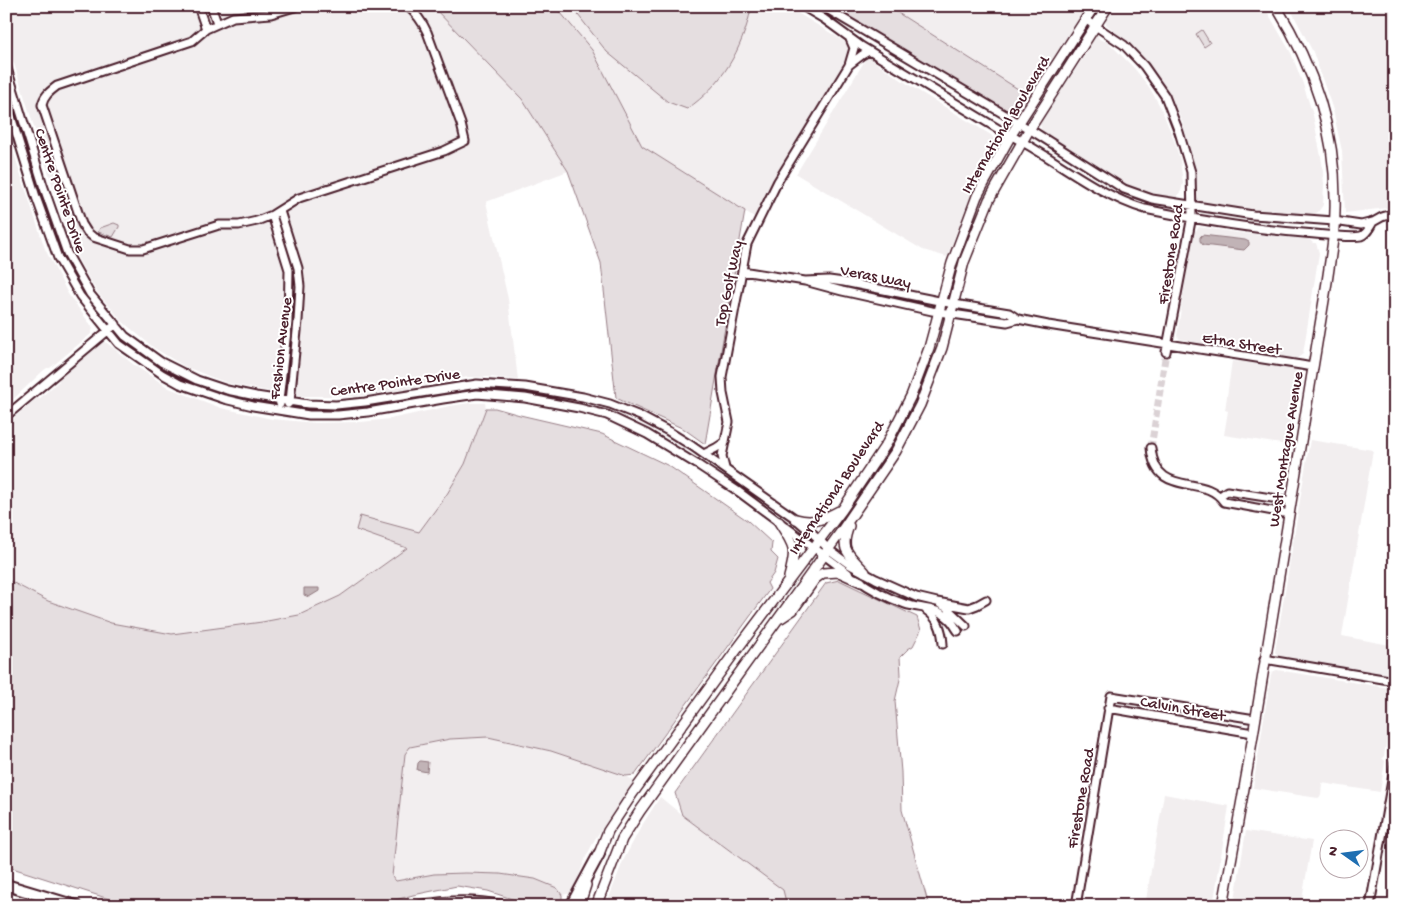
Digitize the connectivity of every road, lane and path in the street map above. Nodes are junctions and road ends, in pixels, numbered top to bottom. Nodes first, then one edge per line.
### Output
1 (198, 6) edge
2 (211, 6) edge
3 (298, 6) edge
4 (407, 6) edge
5 (802, 6) edge
6 (822, 6) edge
7 (1094, 6) edge
8 (1108, 6) edge
9 (1276, 6) edge
10 (1086, 19) junction
11 (216, 23) junction
12 (1096, 26) junction
13 (206, 29) junction
14 (850, 38) junction
15 (870, 51) junction
16 (6, 65) edge
17 (849, 65) junction
18 (6, 100) edge
19 (1019, 123) junction
20 (1030, 130) junction
21 (1011, 135) junction
22 (1023, 142) junction
23 (1192, 206) junction
24 (280, 211) junction
25 (1395, 213) edge
26 (272, 215) junction
27 (1191, 219) junction
28 (1334, 221) junction
29 (1373, 222) junction
30 (1333, 236) junction
31 (742, 271) junction
32 (805, 281) junction
33 (941, 301) junction
34 (954, 304) junction
35 (938, 311) junction
36 (951, 313) junction
37 (1018, 319) junction
38 (116, 324) junction
39 (108, 331) junction
40 (1167, 348) junction
41 (1312, 368) junction
42 (279, 400) junction
43 (290, 402) junction
44 (284, 411) junction
45 (6, 416) edge
46 (725, 442) junction
47 (1151, 448) tunnel mouth
48 (704, 454) junction
49 (725, 468) junction
50 (1220, 496) junction
51 (1291, 501) junction
52 (842, 510) junction
53 (854, 513) junction
54 (1289, 514) junction
55 (796, 519) junction
56 (779, 522) junction
57 (816, 543) junction
58 (826, 552) junction
59 (865, 572) junction
60 (787, 582) junction
61 (861, 582) junction
62 (986, 600) dead end
63 (938, 602) junction
64 (923, 608) junction
65 (777, 620) junction
66 (966, 626) dead end
67 (958, 631) dead end
68 (943, 644) dead end
69 (1264, 659) junction
70 (1395, 681) edge
71 (1111, 696) joint
72 (1108, 708) junction
73 (1255, 719) junction
74 (1253, 733) junction
75 (1395, 762) edge
76 (599, 854) junction
77 (6, 886) edge
78 (61, 906) edge
79 (76, 906) edge
80 (421, 906) edge
81 (502, 906) edge
82 (571, 906) edge
83 (579, 906) edge
84 (596, 906) edge
85 (1076, 906) edge
86 (1223, 906) edge
87 (1370, 906) edge

1 - 13 street
2 - 11 street
3 - 11 street
4 - 24 street
5 - 14 street
6 - 19 street
7 - 10 main road, International Boulevard
8 - 12 main road, International Boulevard
9 - 28 main road, West Montague Avenue
10 - 12 street, Firestone Road
10 - 19 main road, International Boulevard
11 - 13 street
12 - 20 main road, International Boulevard
12 - 23 street, Firestone Road
13 - 26 street
14 - 15 street
14 - 17 street, Top Golf Way
15 - 17 street, Top Golf Way
15 - 21 street
16 - 38 street, Centre Pointe Drive
17 - 31 street, Top Golf Way
18 - 39 street, Centre Pointe Drive
19 - 20 street
19 - 21 main road, International Boulevard
20 - 22 main road, International Boulevard
20 - 23 street
21 - 22 street
21 - 33 main road, International Boulevard
22 - 27 street
22 - 34 main road, International Boulevard
23 - 27 street, Firestone Road
23 - 28 street
24 - 26 street
24 - 43 street, Fashion Avenue
25 - 29 street
26 - 42 street, Fashion Avenue
27 - 30 street
27 - 40 street, Firestone Road
28 - 29 street
28 - 30 main road, West Montague Avenue
29 - 30 street
30 - 41 main road, West Montague Avenue
31 - 32 street, Veras Way
31 - 46 street, Top Golf Way
32 - 33 street, Veras Way
32 - 35 street, Veras Way
33 - 34 street, Veras Way
33 - 35 main road, International Boulevard
34 - 36 main road, International Boulevard
34 - 37 street, Veras Way
35 - 36 street, Veras Way
35 - 52 main road, International Boulevard
36 - 37 street, Veras Way
36 - 53 main road, International Boulevard
37 - 40 street, Etna Street
38 - 39 street
38 - 42 street, Centre Pointe Drive
39 - 44 street, Centre Pointe Drive
39 - 45 street
40 - 41 street, Etna Street
41 - 51 main road, West Montague Avenue
42 - 43 street, Centre Pointe Drive
42 - 44 street, Fashion Avenue
43 - 44 street, Fashion Avenue
43 - 48 street, Centre Pointe Drive
44 - 56 street, Centre Pointe Drive
46 - 48 street
46 - 49 street, Top Golf Way
47 - 50 street
48 - 49 street, Centre Pointe Drive
49 - 55 street, Centre Pointe Drive
50 - 51 street
50 - 54 street
51 - 54 main road, West Montague Avenue
52 - 55 main road
52 - 57 main road, International Boulevard
53 - 58 main road, International Boulevard
53 - 59 main road
54 - 69 main road, West Montague Avenue
55 - 57 street, Centre Pointe Drive
56 - 57 street, Centre Pointe Drive
56 - 60 main road
57 - 58 street
57 - 60 main road, International Boulevard
58 - 59 street
58 - 61 street
58 - 65 main road, International Boulevard
59 - 63 street
60 - 76 main road, International Boulevard
61 - 64 street
61 - 65 main road
62 - 63 street
63 - 66 street
64 - 67 street
64 - 68 street
65 - 84 main road, International Boulevard
69 - 70 street
69 - 73 main road, West Montague Avenue
71 - 72 street, Firestone Road
71 - 73 street, Calvin Street
72 - 74 street, Calvin Street
72 - 85 street, Firestone Road
73 - 74 main road, West Montague Avenue
74 - 86 main road, West Montague Avenue
75 - 87 street
76 - 82 highway
76 - 83 main road, International Boulevard
77 - 78 highway
77 - 79 highway
80 - 81 highway

